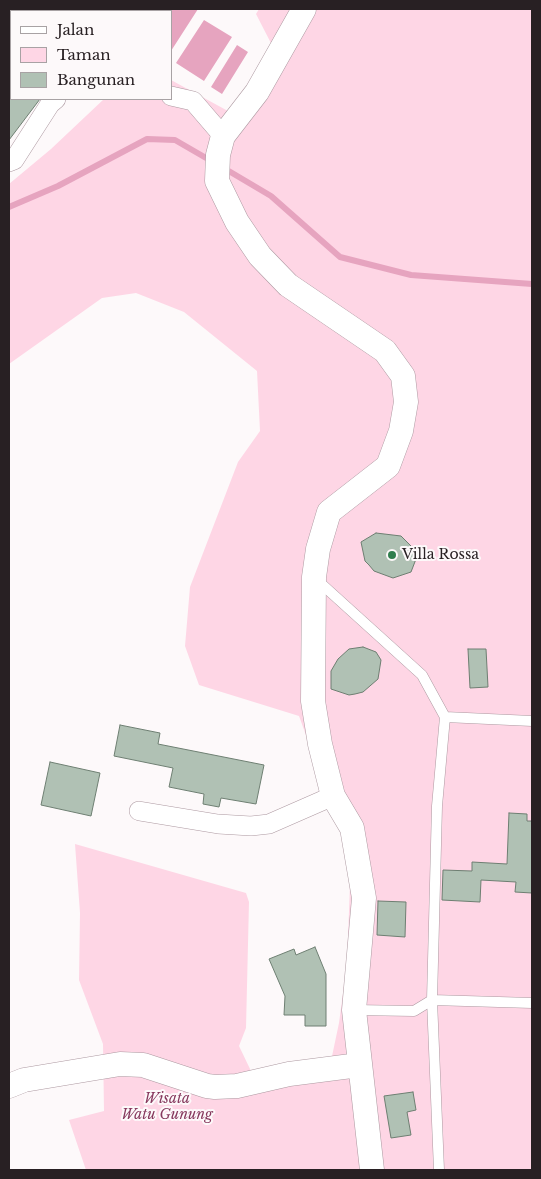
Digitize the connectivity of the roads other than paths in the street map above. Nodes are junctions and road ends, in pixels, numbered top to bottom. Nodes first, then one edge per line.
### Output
1 (304, 9) edge
2 (172, 96) edge
3 (55, 100) edge
4 (220, 146) junction
5 (9, 162) edge
6 (314, 577) junction
7 (445, 717) junction
8 (532, 721) edge
9 (333, 796) junction
10 (140, 811) dead end
11 (432, 1000) junction
12 (532, 1002) edge
13 (354, 1010) junction
14 (359, 1065) junction
15 (9, 1086) edge
16 (372, 1170) edge
17 (439, 1170) edge

1 - 4 street
2 - 4 street
3 - 5 street
4 - 6 street
6 - 7 lane
6 - 9 street
7 - 8 lane
7 - 11 lane
9 - 10 street
9 - 13 street
11 - 12 lane
11 - 13 lane
11 - 17 lane
13 - 14 street
14 - 15 street
14 - 16 street

